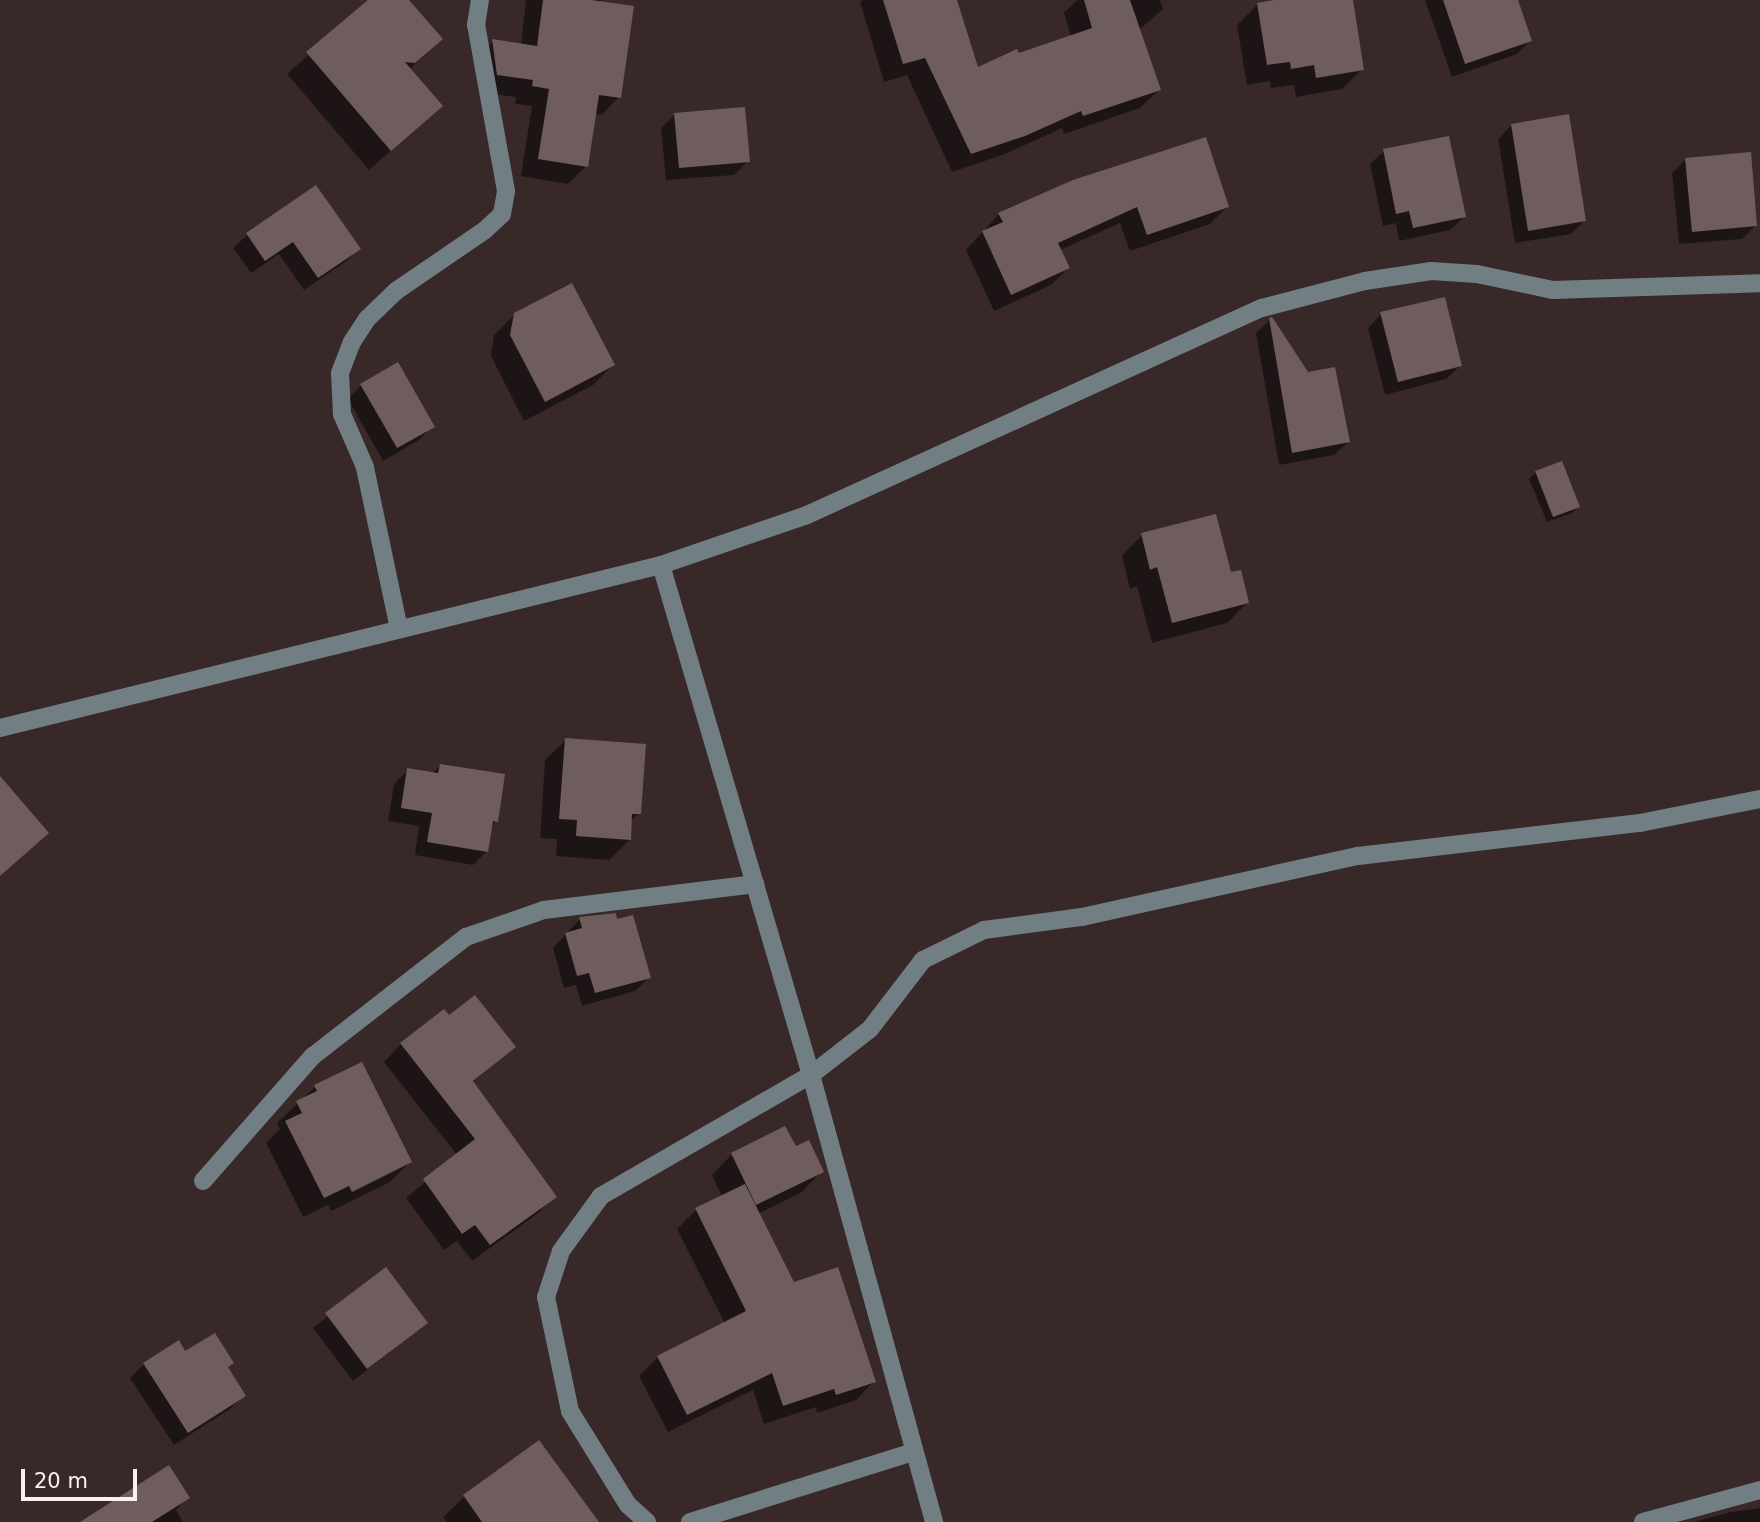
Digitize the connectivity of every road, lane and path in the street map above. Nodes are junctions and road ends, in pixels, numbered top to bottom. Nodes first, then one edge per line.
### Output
1 (480, 0) edge
2 (1760, 283) edge
3 (661, 565) junction
4 (399, 629) junction
5 (0, 728) edge
6 (1760, 799) edge
7 (755, 884) junction
8 (811, 1075) junction
9 (203, 1181) dead end
10 (913, 1452) junction
11 (1760, 1490) edge
12 (647, 1522) edge
13 (690, 1522) edge
14 (934, 1522) edge
15 (1643, 1522) edge

1 - 4 street
2 - 3 street
3 - 4 street
3 - 7 street
4 - 5 street
6 - 8 street
7 - 8 street
7 - 9 street
8 - 10 street
8 - 12 street
10 - 13 street
10 - 14 street
11 - 15 street

